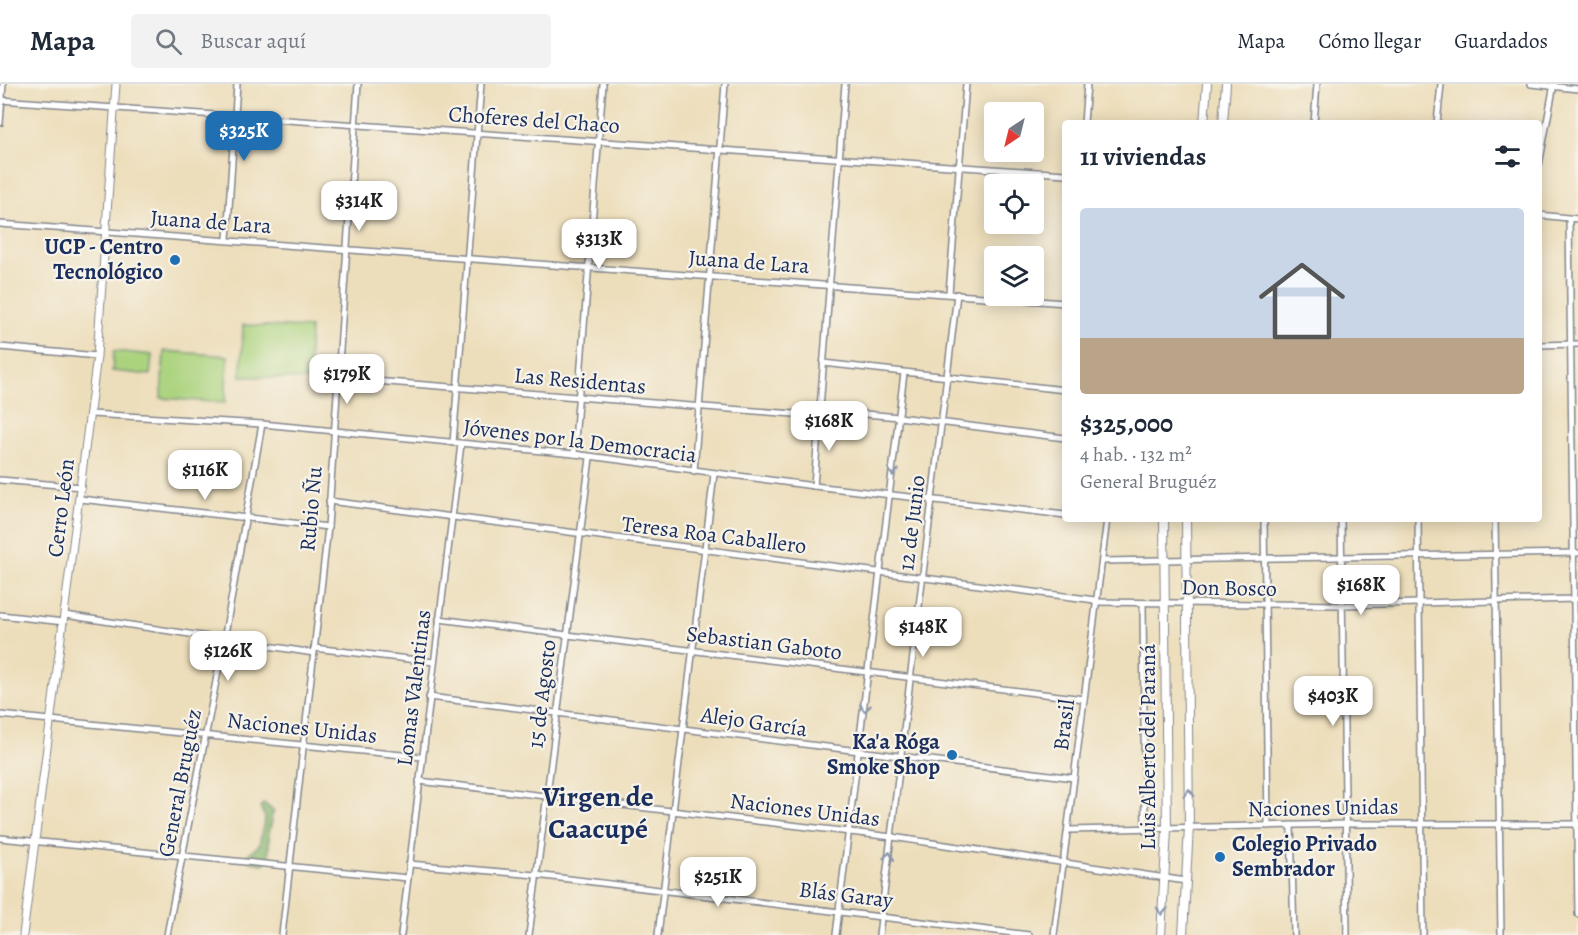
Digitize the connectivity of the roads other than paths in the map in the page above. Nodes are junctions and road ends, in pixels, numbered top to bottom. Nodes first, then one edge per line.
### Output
1 (3, 84) edge
2 (116, 84) edge
3 (237, 84) edge
4 (358, 84) edge
5 (481, 84) edge
6 (603, 84) edge
7 (725, 84) edge
8 (845, 84) edge
9 (966, 84) edge
10 (1087, 84) edge
11 (1207, 84) edge
12 (1226, 84) edge
13 (1317, 84) edge
14 (1441, 84) edge
15 (1531, 84) edge
16 (1554, 85) edge
17 (1578, 88) edge
18 (1, 100) edge
19 (114, 109) junction
20 (235, 118) junction
21 (1084, 120) edge
22 (1204, 120) edge
23 (1223, 120) edge
24 (1314, 120) edge
25 (1437, 120) edge
26 (0, 123) edge
27 (355, 125) junction
28 (476, 133) junction
29 (597, 141) junction
30 (1542, 149) edge
31 (719, 150) junction
32 (839, 159) junction
33 (959, 168) junction
34 (1062, 174) edge
35 (1542, 215) edge
36 (1569, 219) junction
37 (1578, 219) edge
38 (0, 224) edge
39 (106, 230) junction
40 (227, 239) junction
41 (347, 249) junction
42 (466, 258) junction
43 (588, 266) junction
44 (708, 275) junction
45 (829, 285) junction
46 (949, 293) junction
47 (957, 294) junction
48 (1062, 303) edge
49 (1571, 344) junction
50 (1578, 344) edge
51 (1542, 345) edge
52 (0, 347) edge
53 (98, 356) junction
54 (823, 363) junction
55 (904, 373) junction
56 (337, 378) junction
57 (946, 378) junction
58 (458, 388) junction
59 (1062, 390) edge
60 (578, 397) junction
61 (698, 407) junction
62 (820, 413) junction
63 (91, 414) junction
64 (899, 417) junction
65 (941, 422) junction
66 (262, 424) junction
67 (334, 431) junction
68 (1062, 438) edge
69 (453, 443) junction
70 (461, 444) junction
71 (574, 454) junction
72 (590, 458) junction
73 (694, 471) junction
74 (714, 474) junction
75 (0, 480) edge
76 (814, 486) junction
77 (82, 487) junction
78 (890, 495) junction
79 (80, 499) junction
80 (931, 499) junction
81 (329, 501) junction
82 (1062, 515) edge
83 (452, 517) junction
84 (246, 518) junction
85 (1107, 522) edge
86 (1164, 522) edge
87 (1186, 522) edge
88 (1264, 522) edge
89 (1341, 522) edge
90 (1418, 522) edge
91 (1495, 522) edge
92 (328, 527) junction
93 (579, 535) junction
94 (705, 551) junction
95 (1576, 553) edge
96 (1495, 554) junction
97 (1418, 555) junction
98 (1341, 556) junction
99 (1265, 558) junction
100 (1166, 559) junction
101 (1187, 559) junction
102 (1102, 561) junction
103 (881, 572) junction
104 (922, 577) junction
105 (1577, 599) edge
106 (1095, 601) junction
107 (1496, 602) junction
108 (1143, 603) junction
109 (1167, 603) junction
110 (1419, 603) junction
111 (1188, 605) junction
112 (1265, 605) junction
113 (1343, 605) junction
114 (0, 615) edge
115 (64, 619) junction
116 (439, 619) junction
117 (566, 634) junction
118 (224, 640) junction
119 (314, 651) junction
120 (692, 651) junction
121 (434, 662) junction
122 (869, 672) junction
123 (909, 677) junction
124 (429, 697) junction
125 (1084, 699) junction
126 (556, 713) junction
127 (0, 715) edge
128 (50, 720) junction
129 (683, 730) junction
130 (205, 735) junction
131 (304, 745) junction
132 (860, 753) junction
133 (422, 757) junction
134 (900, 758) junction
135 (1074, 778) junction
136 (419, 781) junction
137 (546, 796) junction
138 (673, 811) junction
139 (1499, 823) junction
140 (1346, 824) junction
141 (1422, 824) junction
142 (1577, 824) edge
143 (1291, 825) junction
144 (1268, 826) junction
145 (1189, 827) junction
146 (1068, 830) junction
147 (1167, 830) junction
148 (849, 831) junction
149 (1145, 831) junction
150 (892, 837) junction
151 (0, 838) edge
152 (35, 842) junction
153 (183, 855) junction
154 (1063, 863) junction
155 (409, 864) junction
156 (290, 866) junction
157 (536, 875) junction
158 (408, 878) junction
159 (1164, 880) junction
160 (1186, 881) junction
161 (663, 890) junction
162 (839, 911) junction
163 (1578, 914) edge
164 (882, 916) junction
165 (22, 935) edge
166 (167, 935) edge
167 (282, 935) edge
168 (401, 935) edge
169 (529, 935) edge
170 (658, 935) edge
171 (836, 935) edge
172 (879, 935) edge
173 (1029, 935) edge
174 (1054, 935) edge
175 (1161, 935) edge
176 (1183, 935) edge
177 (1294, 935) edge
178 (1347, 935) edge
179 (1423, 935) edge
180 (1501, 935) edge

1 - 18 street
2 - 19 street, Cerro León
3 - 20 street
4 - 27 street, Rubio Ñu
5 - 28 street
6 - 29 street
7 - 31 street
8 - 32 street
9 - 33 street
10 - 21 street
11 - 22 main road
12 - 23 main road
13 - 24 street
14 - 25 street
15 - 16 street
16 - 17 street
16 - 30 street
18 - 19 street, Choferes del Chaco
18 - 26 street
19 - 20 street, Choferes del Chaco
19 - 39 street, Cerro León
20 - 27 street, Choferes del Chaco
20 - 40 street
27 - 28 street, Choferes del Chaco
27 - 41 street, Rubio Ñu
28 - 29 street, Choferes del Chaco
28 - 42 street
29 - 31 street, Choferes del Chaco
29 - 43 street
31 - 32 street, Choferes del Chaco
31 - 44 street
32 - 33 street, Choferes del Chaco
32 - 45 street
33 - 34 street, Choferes del Chaco
33 - 46 street
35 - 36 street
36 - 37 street
36 - 49 street
38 - 39 street, Juana de Lara
39 - 40 street, Juana de Lara
39 - 53 street, Cerro León
40 - 41 street, Juana de Lara
41 - 42 street, Juana de Lara
41 - 56 street, Rubio Ñu
42 - 43 street, Juana de Lara
42 - 58 street
43 - 44 street, Juana de Lara
43 - 60 street
44 - 45 street, Juana de Lara
44 - 61 street
45 - 46 street, Juana de Lara
45 - 54 street
46 - 47 street, Juana de Lara
47 - 48 street, Juana de Lara
47 - 57 street, 12 de Junio
49 - 50 street
49 - 51 street
49 - 95 street
52 - 53 street
53 - 63 street, Cerro León
54 - 55 street
54 - 62 street
55 - 57 street
55 - 64 street, 12 de Junio
56 - 58 street, Las Residentas
56 - 67 street, Rubio Ñu
57 - 59 street
57 - 65 street, 12 de Junio
58 - 60 street, Las Residentas
58 - 69 street
60 - 61 street, Las Residentas
60 - 71 street
61 - 62 street, Las Residentas
61 - 73 street
62 - 64 street, Las Residentas
62 - 76 street
63 - 66 street, Jóvenes por la Democracia
63 - 77 street, Cerro León
64 - 65 street, Las Residentas
64 -> 78 street, 12 de Junio
65 - 68 street, Las Residentas
65 - 80 street, 12 de Junio
66 - 67 street, Jóvenes por la Democracia
66 - 84 street, General Bruguéz
67 - 69 street, Jóvenes por la Democracia
67 - 81 street, Rubio Ñu
69 - 70 street, Jóvenes por la Democracia
70 - 71 street, Jóvenes por la Democracia
70 - 83 street, Lomas Valentinas
71 - 72 street, Jóvenes por la Democracia
72 - 73 street, Jóvenes por la Democracia
72 - 93 street, 15 de Agosto
73 - 74 street, Jóvenes por la Democracia
74 - 76 street, Jóvenes por la Democracia
74 - 94 street
75 - 77 street
76 - 78 street, Jóvenes por la Democracia
77 - 79 street, Cerro León
78 - 80 street, Jóvenes por la Democracia
78 - 103 street, 12 de Junio
79 - 84 street
79 - 115 street, Cerro León
80 - 82 street, Jóvenes por la Democracia
80 - 104 street, 12 de Junio
81 - 83 street, Teresa Roa Caballero
81 - 92 street, Rubio Ñu
83 - 93 street, Teresa Roa Caballero
83 - 116 street, Lomas Valentinas
84 - 92 street
84 - 118 street, General Bruguéz
85 - 102 street, Brasil
86 - 100 main road, Luis Alberto del Paraná
87 - 101 main road
88 - 99 street
89 - 98 street
90 - 97 street
91 - 96 street
92 - 119 street, Rubio Ñu
93 - 94 street, Teresa Roa Caballero
93 - 117 street, 15 de Agosto
94 - 103 street, Teresa Roa Caballero
94 - 120 street
95 - 96 street
95 - 105 street
96 - 97 street
96 - 107 street
97 - 98 street
97 - 110 street
98 - 99 street
98 - 113 street
99 - 101 street
99 - 112 street
100 - 101 street
100 - 102 street
100 - 109 main road, Luis Alberto del Paraná
101 - 111 main road
102 - 106 street, Brasil
103 - 104 street, Teresa Roa Caballero
103 - 122 street, 12 de Junio
104 - 106 street, Teresa Roa Caballero
104 - 123 street, 12 de Junio
105 - 107 street, Don Bosco
105 - 142 street
106 - 108 street, Don Bosco
106 - 125 street, Brasil
107 - 110 street, Don Bosco
107 - 139 street
108 - 109 street, Don Bosco
108 - 149 street
109 - 111 street, Don Bosco
109 - 147 main road, Luis Alberto del Paraná
110 - 113 street, Don Bosco
110 - 141 street
111 - 112 street, Don Bosco
145 -> 111 main road
112 - 113 street, Don Bosco
112 - 144 street
113 - 140 street
114 - 115 street
115 - 118 street
115 - 128 street, Cerro León
116 - 117 street, Sebastian Gaboto
116 - 121 street, Lomas Valentinas
117 - 120 street, Sebastian Gaboto
117 - 126 street, 15 de Agosto
118 - 119 street
118 - 130 street, General Bruguéz
119 - 121 street
119 - 131 street, Rubio Ñu
120 - 122 street, Sebastian Gaboto
120 - 129 street
121 - 124 street, Lomas Valentinas
122 - 123 street, Sebastian Gaboto
122 -> 132 street, 12 de Junio
123 - 125 street, Sebastian Gaboto
123 - 134 street, 12 de Junio
124 - 126 street, Alejo García
124 - 133 street, Lomas Valentinas
125 - 135 street, Brasil
126 - 129 street, Alejo García
126 - 137 street, 15 de Agosto
127 - 128 street, Naciones Unidas
128 - 130 street, Naciones Unidas
128 - 152 street, Cerro León
129 - 132 street, Alejo García
129 - 138 street
130 - 131 street, Naciones Unidas
130 - 153 street, General Bruguéz
131 - 133 street, Naciones Unidas
131 - 156 street, Rubio Ñu
132 - 134 street, Alejo García
132 - 148 street, 12 de Junio
133 - 136 street, Lomas Valentinas
134 - 135 street, Alejo García
134 - 150 street, 12 de Junio
135 - 146 street, Brasil
136 - 137 street, Naciones Unidas
136 - 155 street, Lomas Valentinas
137 - 138 street, Naciones Unidas
137 - 157 street, 15 de Agosto
138 - 148 street, Naciones Unidas
138 - 161 street
139 - 141 street, Naciones Unidas
139 - 142 street, Naciones Unidas
139 - 180 street
140 - 141 street, Naciones Unidas
140 - 143 street, Naciones Unidas
140 - 178 street
141 - 179 street
142 - 163 street
143 - 144 street, Naciones Unidas
143 - 177 street
144 - 145 street, Naciones Unidas
145 - 147 street, Naciones Unidas
145 - 160 main road
146 - 149 street, Naciones Unidas
146 - 154 street, Brasil
147 - 149 street, Naciones Unidas
147 - 159 main road, Luis Alberto del Paraná
148 - 150 street, Naciones Unidas
148 - 162 street, 12 de Junio
150 - 154 street, Naciones Unidas
164 -> 150 street, 12 de Junio
151 - 152 street
152 - 153 street
152 - 165 street, Cerro León
153 - 156 street
153 - 166 street, General Bruguéz
154 - 159 street, Naciones Unidas
154 - 174 street, Brasil
155 - 157 street, Blás Garay
155 - 158 street, Lomas Valentinas
156 - 158 street
156 - 167 street, Rubio Ñu
157 - 161 street, Blás Garay
157 - 169 street, 15 de Agosto
158 - 168 street, Lomas Valentinas
159 - 160 street, Naciones Unidas
159 -> 175 main road, Luis Alberto del Paraná
160 - 176 main road
161 - 162 street, Blás Garay
161 - 170 street
162 - 164 street, Blás Garay
162 - 171 street, 12 de Junio
164 - 172 street, 12 de Junio
164 - 173 street, Blás Garay

